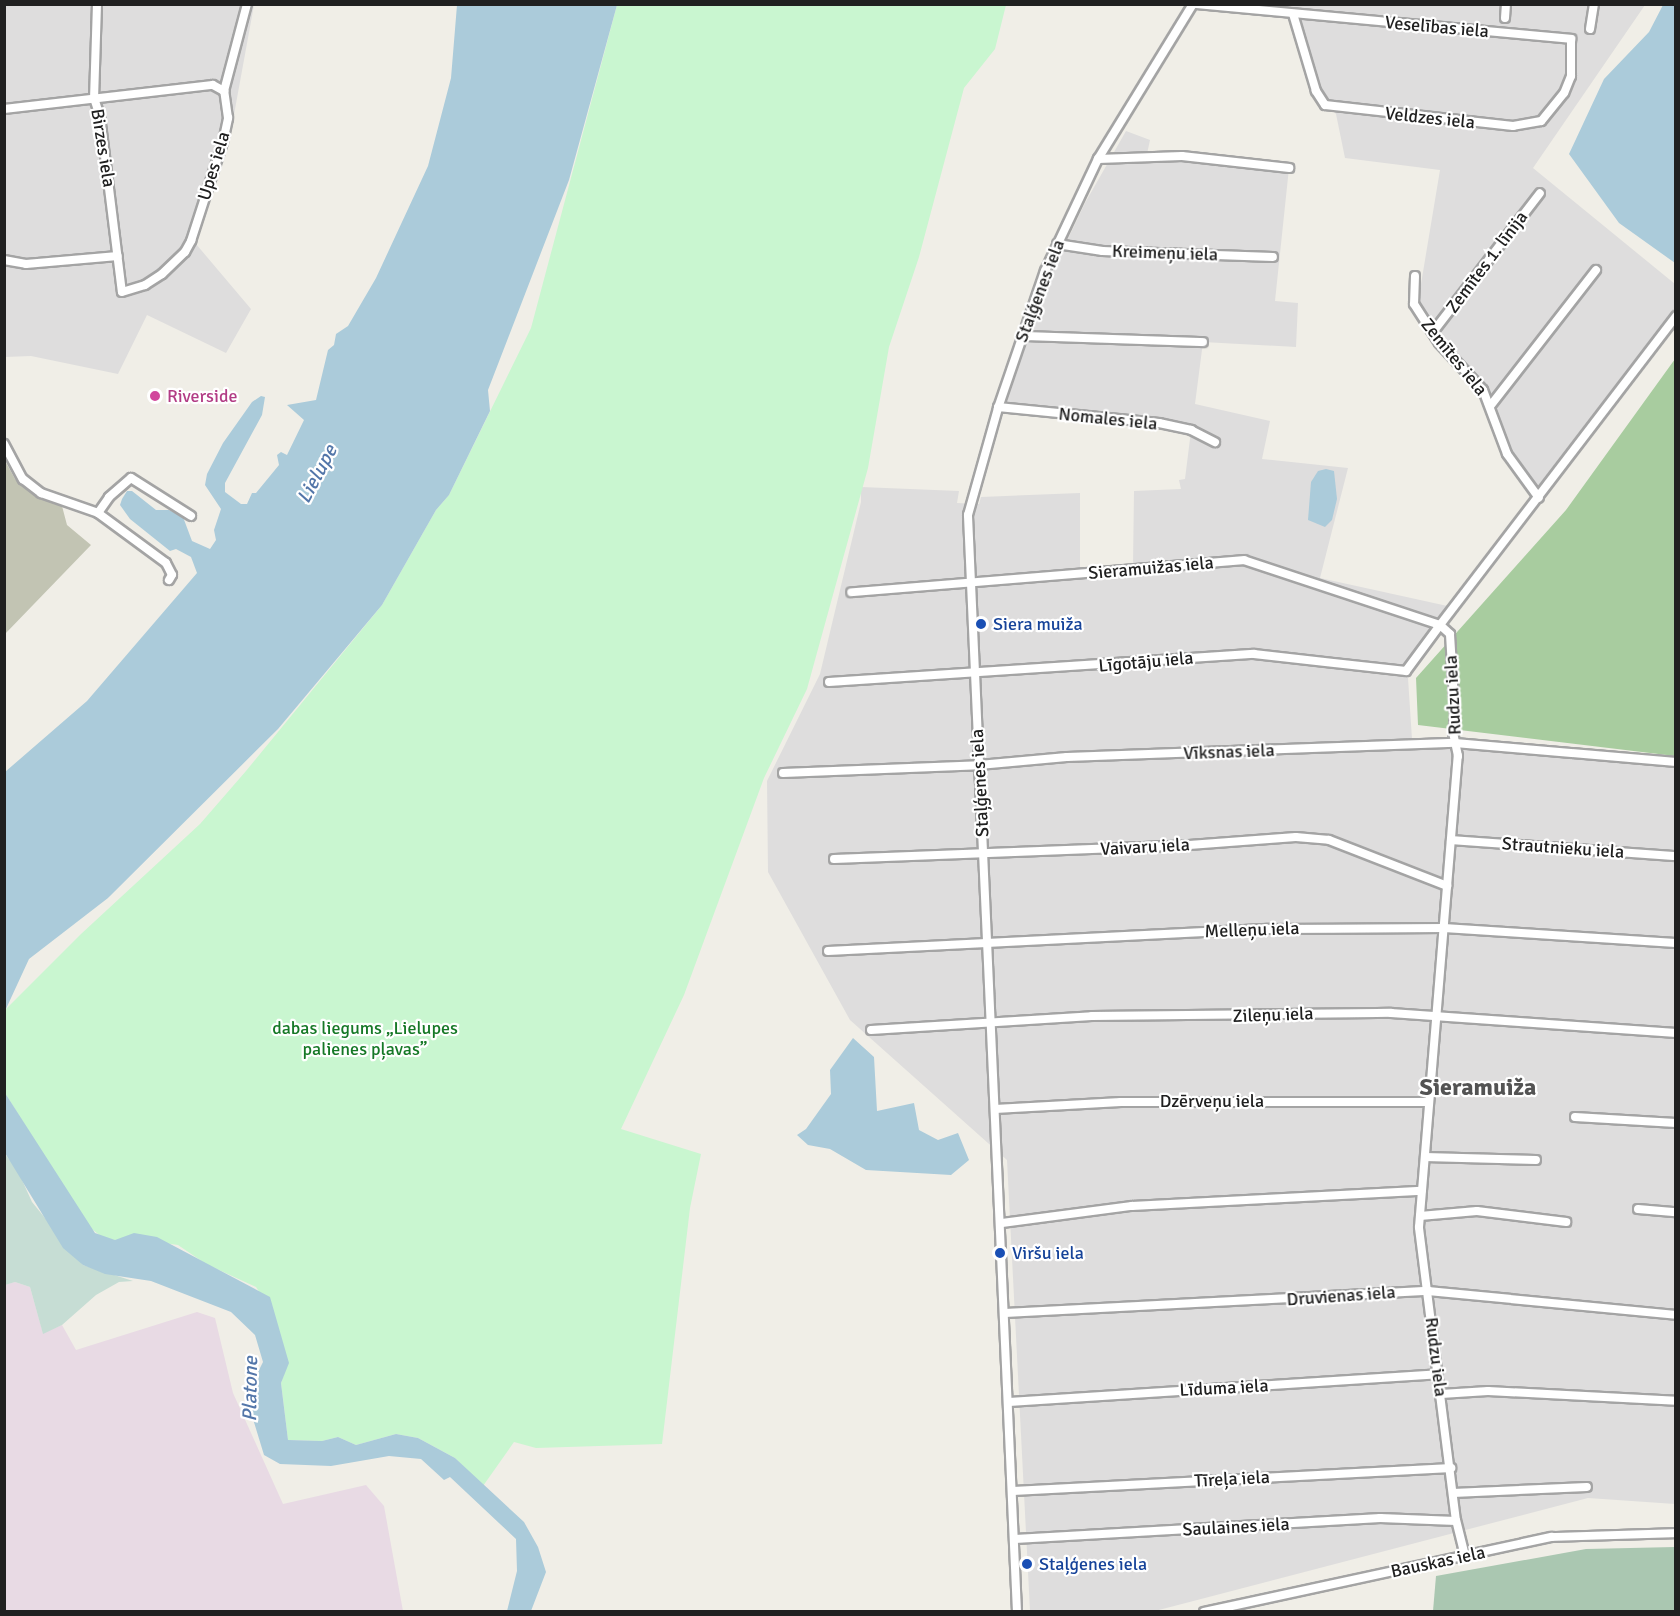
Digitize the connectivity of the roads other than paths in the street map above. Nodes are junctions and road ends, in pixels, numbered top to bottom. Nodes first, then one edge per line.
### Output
1 (97, 4) edge
2 (247, 4) edge
3 (1194, 4) edge
4 (1506, 4) edge
5 (1594, 4) edge
6 (1293, 14) junction
7 (1505, 18) dead end
8 (1590, 29) dead end
9 (1571, 39) joint
10 (224, 91) junction
11 (94, 98) junction
12 (4, 109) edge
13 (1098, 159) junction
14 (1289, 168) dead end
15 (1540, 192) dead end
16 (1057, 244) junction
17 (118, 256) junction
18 (1273, 257) dead end
19 (4, 260) edge
20 (1596, 270) dead end
21 (1415, 276) dead end
22 (122, 292) joint
23 (1676, 316) edge
24 (1433, 332) junction
25 (1022, 336) junction
26 (1203, 342) dead end
27 (1491, 405) junction
28 (998, 407) junction
29 (1215, 442) dead end
30 (4, 444) edge
31 (1539, 498) junction
32 (98, 513) junction
33 (191, 516) dead end
34 (169, 580) dead end
35 (969, 583) junction
36 (851, 592) dead end
37 (1440, 625) junction
38 (975, 675) junction
39 (829, 682) dead end
40 (1455, 743) junction
41 (1676, 762) edge
42 (979, 765) junction
43 (783, 773) dead end
44 (1451, 840) junction
45 (984, 854) junction
46 (1676, 856) edge
47 (834, 859) dead end
48 (1447, 886) junction
49 (1444, 928) junction
50 (988, 940) junction
51 (1676, 944) edge
52 (828, 951) dead end
53 (1436, 1018) junction
54 (990, 1022) junction
55 (871, 1030) dead end
56 (1676, 1033) edge
57 (1429, 1102) junction
58 (995, 1109) junction
59 (1575, 1117) dead end
60 (1676, 1123) edge
61 (1425, 1157) junction
62 (1536, 1160) dead end
63 (1422, 1191) junction
64 (1638, 1209) dead end
65 (1676, 1212) edge
66 (1420, 1216) junction
67 (1566, 1222) dead end
68 (1002, 1223) junction
69 (1428, 1291) junction
70 (1005, 1313) junction
71 (1676, 1315) edge
72 (1438, 1374) junction
73 (1441, 1394) junction
74 (1676, 1401) edge
75 (1009, 1402) junction
76 (1450, 1468) junction
77 (1587, 1487) dead end
78 (1013, 1491) junction
79 (1453, 1493) junction
80 (1456, 1521) junction
81 (1676, 1533) edge
82 (1015, 1539) junction
83 (1465, 1556) junction
84 (1017, 1611) edge
85 (1204, 1611) edge

1 - 11 street, Birzes iela
2 - 10 street, Upes iela
3 - 6 street, Veselības iela
3 - 13 street, Staļģenes iela
4 - 7 street, Veselības iela
5 - 8 street
6 - 9 street, Veselības iela
6 - 9 street, Veldzes iela
10 - 11 street
10 - 22 street, Upes iela
11 - 12 street
11 - 17 street, Birzes iela
13 - 14 street
13 - 16 street, Staļģenes iela
15 - 24 street, Zemītes 1. līnija
16 - 18 street, Kreimeņu iela
16 - 25 street, Staļģenes iela
17 - 19 street
17 - 22 street, Birzes iela
20 - 27 street
21 - 24 street, Zemītes iela
23 - 31 street
24 - 27 street, Zemītes iela
25 - 26 street
25 - 28 street, Staļģenes iela
27 - 31 street, Zemītes iela
28 - 29 street, Nomales iela
28 - 35 street, Staļģenes iela
30 - 32 street
31 - 37 street
32 - 33 street
32 - 34 street
35 - 36 street, Sieramuižas iela
35 - 37 street, Sieramuižas iela
35 - 38 street, Staļģenes iela
37 - 38 street, Līgotāju iela
37 - 40 street, Rudzu iela
38 - 39 street, Līgotāju iela
38 - 42 street, Staļģenes iela
40 - 41 street, Vīksnas iela
40 - 42 street, Vīksnas iela
40 - 44 street, Rudzu iela
42 - 43 street, Vīksnas iela
42 - 45 street, Staļģenes iela
44 - 46 street, Strautnieku iela
44 - 48 street, Rudzu iela
45 - 47 street, Vaivaru iela
45 - 48 street, Vaivaru iela
45 - 50 street, Staļģenes iela
48 - 49 street, Rudzu iela
49 - 50 street, Melleņu iela
49 - 51 street, Melleņu iela
49 - 53 street, Rudzu iela
50 - 52 street, Melleņu iela
50 - 54 street, Staļģenes iela
53 - 54 street, Zileņu iela
53 - 56 street, Zileņu iela
53 - 57 street, Rudzu iela
54 - 55 street, Zileņu iela
54 - 58 street, Staļģenes iela
57 - 58 street, Dzērveņu iela
57 - 61 street, Rudzu iela
58 - 68 street, Staļģenes iela
59 - 60 street
61 - 62 street
61 - 63 street, Rudzu iela
63 - 66 street, Rudzu iela
63 - 68 street
64 - 65 street
66 - 67 street
66 - 69 street, Rudzu iela
68 - 70 street, Staļģenes iela
69 - 70 street, Druvienas iela
69 - 71 street, Druvienas iela
69 - 72 street, Rudzu iela
70 - 75 street, Staļģenes iela
72 - 73 street, Rudzu iela
72 - 75 street, Līduma iela
73 - 74 street
73 - 76 street, Rudzu iela
75 - 78 street, Staļģenes iela
76 - 78 street, Tīreļa iela
76 - 79 street, Rudzu iela
77 - 79 street
78 - 82 street, Staļģenes iela
79 - 80 street, Rudzu iela
80 - 82 street, Saulaines iela
80 - 83 street, Rudzu iela
81 - 83 street, Bauskas iela
82 - 84 street, Staļģenes iela
83 - 85 street, Bauskas iela

